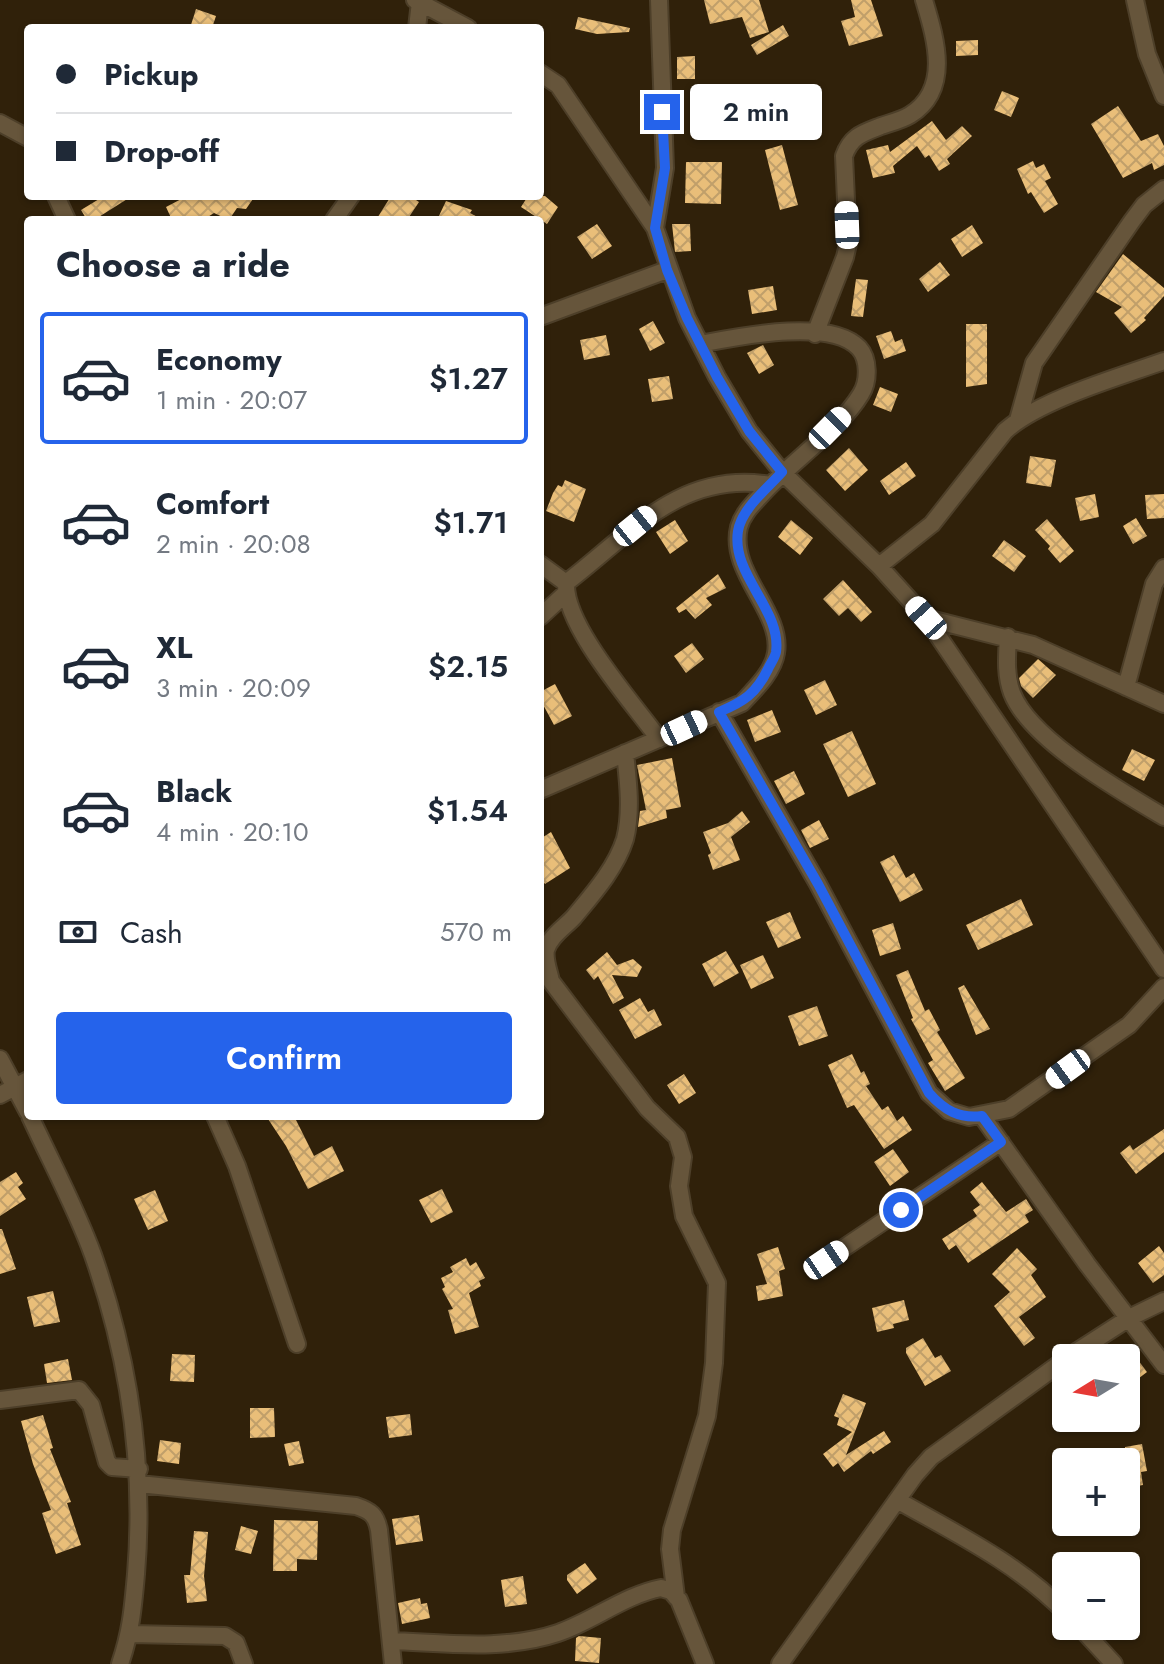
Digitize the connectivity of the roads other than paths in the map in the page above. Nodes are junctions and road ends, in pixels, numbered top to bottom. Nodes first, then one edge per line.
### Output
1 (659, 0) edge
2 (924, 0) edge
3 (1135, 0) edge
4 (419, 1) edge
5 (417, 24) edge
6 (461, 24) edge
7 (544, 76) edge
8 (1164, 96) edge
9 (0, 123) edge
10 (24, 136) edge
11 (1164, 189) edge
12 (655, 228) junction
13 (667, 270) junction
14 (544, 316) edge
15 (815, 334) junction
16 (700, 344) junction
17 (1164, 361) edge
18 (1018, 420) junction
19 (776, 478) junction
20 (879, 566) junction
21 (544, 568) edge
22 (1164, 568) edge
23 (566, 588) junction
24 (544, 613) edge
25 (926, 618) junction
26 (1008, 637) junction
27 (1126, 687) junction
28 (1164, 704) edge
29 (719, 712) junction
30 (659, 739) junction
31 (625, 753) junction
32 (544, 788) edge
33 (1164, 817) edge
34 (1164, 969) edge
35 (1164, 987) edge
36 (0, 1059) edge
37 (22, 1083) edge
38 (0, 1095) edge
39 (982, 1116) junction
40 (32, 1120) edge
41 (217, 1120) edge
42 (1001, 1142) junction
43 (826, 1260) dead end
44 (1164, 1301) edge
45 (1129, 1318) junction
46 (297, 1344) dead end
47 (1088, 1344) edge
48 (1164, 1365) edge
49 (1052, 1368) edge
50 (0, 1400) edge
51 (139, 1477) junction
52 (897, 1500) junction
53 (676, 1597) junction
54 (1052, 1600) edge
55 (131, 1634) junction
56 (1092, 1640) edge
57 (391, 1641) junction
58 (120, 1664) edge
59 (244, 1664) edge
60 (393, 1664) edge
61 (705, 1664) edge
62 (780, 1664) edge
63 (1114, 1664) edge

1 - 12 street
2 - 15 street
3 - 8 street
4 - 5 street
4 - 6 street
7 - 12 street
9 - 10 street
11 - 18 street
12 - 13 street
13 - 14 street
13 - 16 street
15 - 16 street
15 - 19 street
16 - 19 street
17 - 18 street
18 - 20 street
19 - 20 street
19 - 23 street
19 - 29 street
20 - 25 street
21 - 23 street
22 - 27 street
23 - 24 street
23 - 30 street
25 - 26 street
25 - 34 street
26 - 27 street
26 - 33 street
27 - 28 street
29 - 30 street
29 - 39 street
30 - 31 street
31 - 32 street
31 - 53 street
35 - 39 street
36 - 37 street
37 - 38 street
39 - 42 street
40 - 51 street
41 - 46 street
42 - 43 street
42 - 45 street
44 - 45 street
45 - 47 street
45 - 48 street
49 - 52 street
50 - 51 street
51 - 55 street
51 - 57 street
52 - 54 street
52 - 62 street
53 - 57 street
53 - 61 street
55 - 58 street
55 - 59 street
56 - 63 street
57 - 60 street

